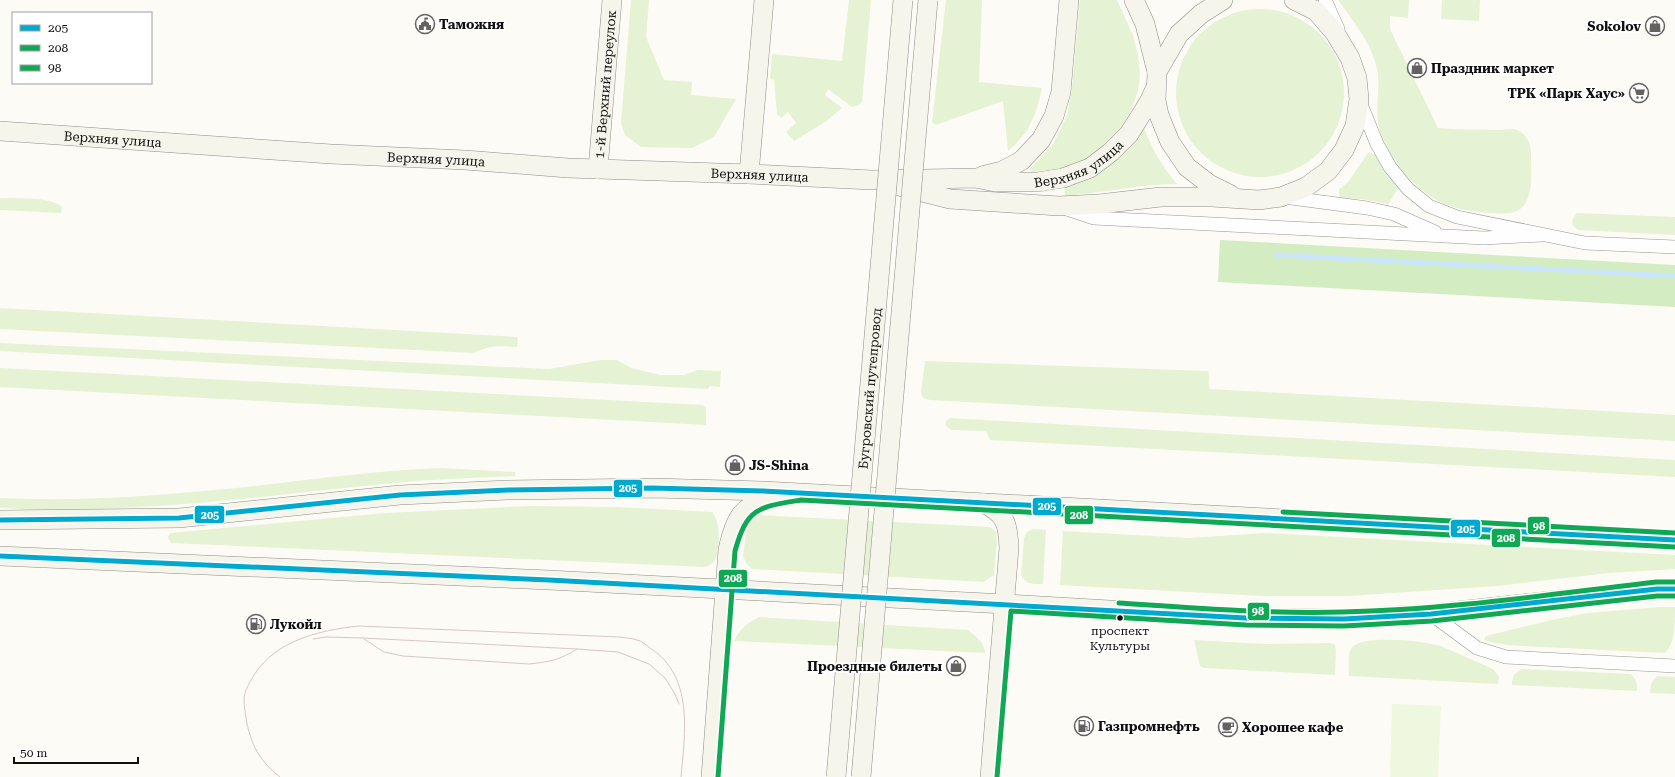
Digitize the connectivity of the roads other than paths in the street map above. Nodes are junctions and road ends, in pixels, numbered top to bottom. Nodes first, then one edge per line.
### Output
1 (612, 0) edge
2 (764, 0) edge
3 (903, 0) edge
4 (928, 0) edge
5 (1069, 0) edge
6 (1134, 0) edge
7 (1224, 0) edge
8 (1294, 0) edge
9 (1325, 0) edge
10 (1350, 58) junction
11 (1157, 79) junction
12 (1358, 99) junction
13 (0, 131) edge
14 (598, 169) junction
15 (749, 174) junction
16 (975, 178) junction
17 (872, 180) junction
18 (1281, 197) junction
19 (1237, 198) junction
20 (1058, 206) junction
21 (1542, 235) junction
22 (1442, 236) junction
23 (1675, 247) edge
24 (801, 493) junction
25 (983, 503) junction
26 (0, 520) edge
27 (1675, 540) edge
28 (0, 556) edge
29 (1675, 588) edge
30 (726, 589) junction
31 (1005, 604) junction
32 (1431, 614) junction
33 (1675, 666) edge
34 (711, 777) edge
35 (836, 777) edge
36 (862, 777) edge
37 (990, 777) edge

1 - 14 main road, 1-й Верхний переулок
2 - 15 main road
3 - 35 main road, Бугровский путепровод, bridge
4 - 36 main road, Бугровский путепровод, bridge
5 - 16 main road
6 - 11 main road
7 - 11 main road, Верхняя улица
8 - 10 main road, Верхняя улица
9 - 10 street
10 - 12 main road, Верхняя улица
11 - 16 main road, Верхняя улица
11 - 19 main road
12 - 18 main road, Верхняя улица
12 - 21 street
13 - 14 main road, Верхняя улица
14 - 15 main road, Верхняя улица
15 - 17 main road, Верхняя улица
16 - 17 main road, Верхняя улица
17 - 20 main road, Верхняя улица
18 - 19 main road, Верхняя улица
18 - 22 street
19 - 20 main road, Верхняя улица
20 - 22 street
21 - 22 street
21 - 23 street
24 - 25 main road
24 - 26 main road
24 - 30 main road
25 - 27 main road
25 - 31 main road
28 - 30 main road
29 - 32 main road
30 - 31 main road
30 - 34 main road
31 - 32 main road
31 - 37 main road
32 - 33 street

